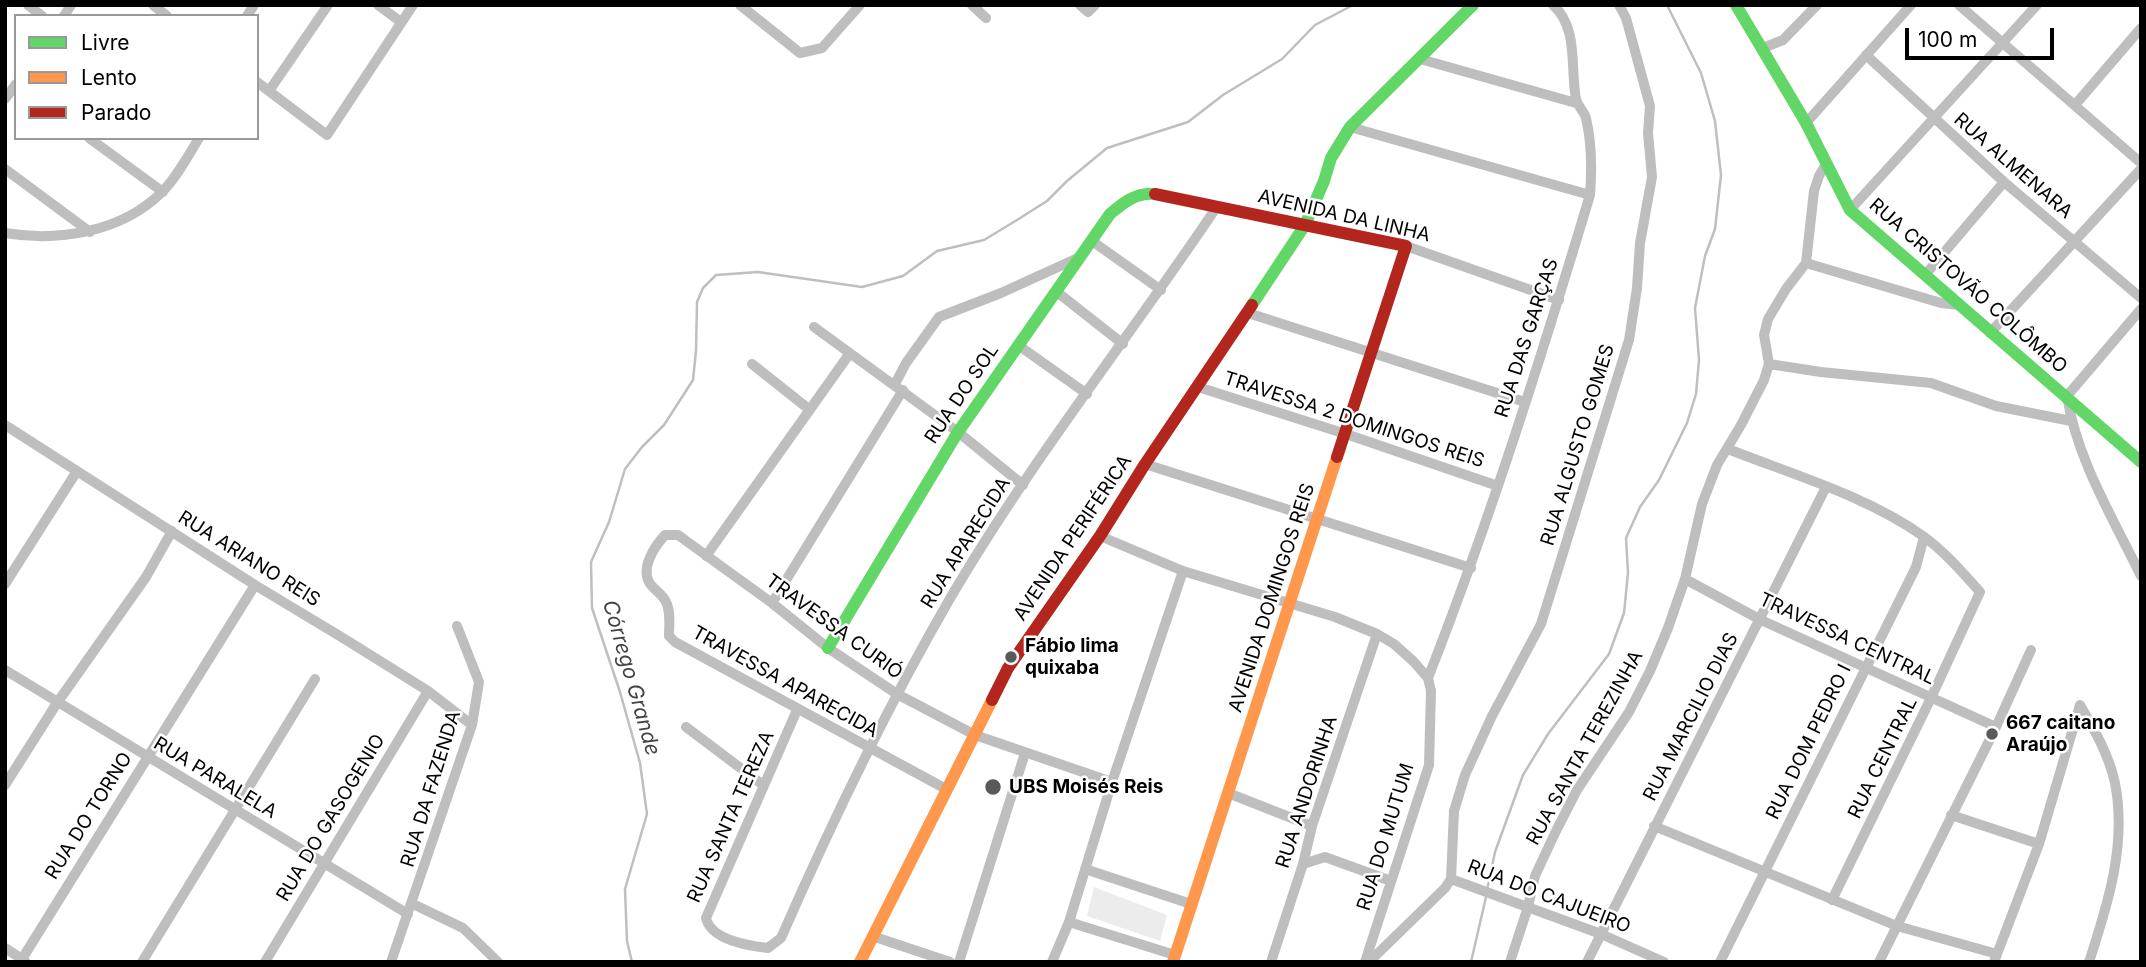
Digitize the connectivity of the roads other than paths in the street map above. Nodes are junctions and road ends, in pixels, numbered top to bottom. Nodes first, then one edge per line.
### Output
1 (328, 5) edge
2 (378, 5) edge
3 (412, 5) edge
4 (740, 5) edge
5 (860, 5) edge
6 (972, 5) edge
7 (1080, 5) edge
8 (1095, 5) edge
9 (1473, 5) edge
10 (1553, 5) edge
11 (1619, 5) edge
12 (1736, 5) edge
13 (1817, 5) edge
14 (1911, 5) edge
15 (1959, 5) edge
16 (2037, 5) edge
17 (986, 18) dead end
18 (401, 22) junction
19 (2141, 28) edge
20 (2004, 43) junction
21 (1763, 48) junction
22 (1866, 55) junction
23 (1420, 59) junction
24 (259, 84) edge
25 (269, 91) junction
26 (1576, 103) junction
27 (2075, 106) junction
28 (1934, 120) junction
29 (1806, 123) junction
30 (1350, 127) junction
31 (92, 140) edge
32 (198, 140) edge
33 (2141, 163) edge
34 (1826, 164) junction
35 (5, 169) edge
36 (2141, 169) edge
37 (2004, 182) junction
38 (163, 192) junction
39 (1158, 195) joint
40 (1590, 195) junction
41 (1216, 208) junction
42 (1850, 210) junction
43 (1305, 225) junction
44 (90, 232) junction
45 (5, 233) edge
46 (1092, 240) junction
47 (2074, 242) junction
48 (1406, 246) junction
49 (1081, 257) junction
50 (1806, 263) junction
51 (1925, 275) junction
52 (1161, 290) junction
53 (1057, 292) junction
54 (2141, 298) edge
55 (1559, 300) junction
56 (1959, 305) junction
57 (2141, 309) edge
58 (1248, 313) junction
59 (814, 327) dead end
60 (1990, 333) junction
61 (1124, 344) junction
62 (1018, 345) junction
63 (850, 353) junction
64 (1372, 353) junction
65 (752, 364) dead end
66 (1769, 364) junction
67 (899, 387) junction
68 (1198, 387) junction
69 (1087, 394) junction
70 (2067, 396) junction
71 (1525, 402) junction
72 (810, 410) junction
73 (2071, 421) junction
74 (5, 425) edge
75 (958, 432) junction
76 (1346, 434) junction
77 (1728, 449) junction
78 (2137, 455) edge
79 (1145, 464) junction
80 (77, 471) junction
81 (1023, 485) junction
82 (1498, 486) junction
83 (1826, 487) junction
84 (1318, 520) junction
85 (172, 531) junction
86 (1100, 536) junction
87 (1924, 537) junction
88 (702, 553) junction
89 (1471, 568) junction
90 (1183, 571) junction
91 (2141, 576) edge
92 (1685, 579) junction
93 (5, 584) edge
94 (255, 585) junction
95 (772, 603) junction
96 (1291, 604) junction
97 (1761, 620) junction
98 (457, 626) dead end
99 (1377, 634) junction
100 (828, 648) junction
101 (2031, 650) dead end
102 (1865, 668) junction
103 (5, 670) edge
104 (1428, 678) junction
105 (314, 679) dead end
106 (428, 691) junction
107 (897, 694) junction
108 (1931, 698) junction
109 (57, 703) junction
110 (797, 710) junction
111 (472, 725) junction
112 (686, 727) dead end
113 (1996, 727) junction
114 (975, 735) junction
115 (868, 748) junction
116 (1025, 753) junction
117 (146, 757) junction
118 (1112, 782) junction
119 (5, 785) edge
120 (763, 785) junction
121 (946, 789) junction
122 (1228, 793) junction
123 (236, 811) junction
124 (1951, 816) junction
125 (1312, 826) junction
126 (1654, 827) junction
127 (2039, 844) junction
128 (325, 863) junction
129 (1303, 864) junction
130 (1085, 869) junction
131 (1764, 873) junction
132 (1451, 879) junction
133 (1391, 881) junction
134 (1832, 900) junction
135 (413, 904) junction
136 (1191, 904) junction
137 (1528, 907) junction
138 (408, 915) junction
139 (788, 922) joint
140 (1069, 922) junction
141 (1897, 926) junction
142 (1601, 934) junction
143 (874, 937) junction
144 (5, 948) edge
145 (1174, 958) edge
146 (1995, 958) edge
147 (1651, 959) edge
148 (24, 960) edge
149 (142, 962) edge
150 (265, 962) edge
151 (391, 962) edge
152 (498, 962) edge
153 (860, 962) edge
154 (950, 962) edge
155 (959, 962) edge
156 (1052, 962) edge
157 (1271, 962) edge
158 (1367, 962) edge
159 (1510, 962) edge
160 (1587, 962) edge
161 (1664, 962) edge
162 (1720, 962) edge
163 (1879, 962) edge
164 (2089, 962) edge

1 - 25 street
2 - 18 street
3 - 18 street
4 - 5 street
6 - 17 street
7 - 8 street
9 - 23 street, AVENIDA PERIFÉRICA
10 - 26 street, RUA DAS GARÇAS
11 - 132 street, RUA ALGUSTO GOMES
12 - 21 street, RUA CRISTOVÃO COLÔMBO
13 - 21 street
14 - 22 street
15 - 20 street
16 - 20 street
18 - 25 street
19 - 27 street
20 - 27 street
20 - 28 street
21 - 29 street, RUA CRISTOVÃO COLÔMBO
22 - 28 street, RUA ALMENARA
22 - 29 street
23 - 26 street
23 - 30 street, AVENIDA PERIFÉRICA
24 - 25 street
26 - 40 street, RUA DAS GARÇAS
27 - 33 street
28 - 37 street, RUA ALMENARA
28 - 42 street
29 - 34 street, RUA CRISTOVÃO COLÔMBO
30 - 40 street
30 - 43 street, AVENIDA PERIFÉRICA
31 - 38 street
32 - 38 street
34 - 42 street, RUA CRISTOVÃO COLÔMBO
34 - 50 street
35 - 44 street
36 - 47 street
37 - 47 street, RUA ALMENARA
37 - 51 street
38 - 44 street
39 - 41 street, AVENIDA DA LINHA
39 - 46 street, RUA DO SOL
40 - 55 street, RUA DAS GARÇAS
41 - 43 street, AVENIDA DA LINHA
41 - 52 street, RUA APARECIDA
42 - 51 street, RUA CRISTOVÃO COLÔMBO
43 - 48 street, AVENIDA DA LINHA
43 - 58 street, AVENIDA PERIFÉRICA
44 - 45 street
46 - 49 street, RUA DO SOL
46 - 52 street
47 - 54 street, RUA ALMENARA
47 - 60 street
48 - 55 street, AVENIDA DA LINHA
48 - 64 street, AVENIDA DOMINGOS REIS
49 - 53 street, RUA DO SOL
49 - 67 street
50 - 56 street
50 - 66 street, RUA SANTA TEREZINHA
51 - 56 street, RUA CRISTOVÃO COLÔMBO
52 - 61 street, RUA APARECIDA
53 - 61 street
53 - 62 street, RUA DO SOL
55 - 71 street, RUA DAS GARÇAS
56 - 60 street, RUA CRISTOVÃO COLÔMBO
57 - 70 street
58 - 64 street
58 - 68 street, AVENIDA PERIFÉRICA
59 - 63 street
60 - 70 street, RUA CRISTOVÃO COLÔMBO
61 - 69 street, RUA APARECIDA
62 - 69 street
62 - 75 street, RUA DO SOL
63 - 67 street
63 - 72 street
64 - 71 street
64 - 76 street, AVENIDA DOMINGOS REIS
65 - 72 street
66 - 73 street
66 - 77 street, RUA SANTA TEREZINHA
67 - 75 street
67 - 95 street
68 - 76 street, TRAVESSA 2 DOMINGOS REIS
68 - 79 street, AVENIDA PERIFÉRICA
69 - 81 street, RUA APARECIDA
70 - 73 street
70 - 78 street, RUA CRISTOVÃO COLÔMBO
71 - 82 street, RUA DAS GARÇAS
72 - 88 street
73 - 91 street
74 - 80 street, RUA ARIANO REIS
75 - 81 street
75 - 100 street, RUA DO SOL
76 - 82 street, TRAVESSA 2 DOMINGOS REIS
76 - 84 street, AVENIDA DOMINGOS REIS
77 - 83 street
77 - 92 street, RUA SANTA TEREZINHA
79 - 84 street
79 - 86 street, AVENIDA PERIFÉRICA
80 - 85 street, RUA ARIANO REIS
80 - 93 street
81 - 107 street, RUA APARECIDA
82 - 89 street, RUA DAS GARÇAS
83 - 87 street
83 - 97 street, RUA MARCILIO DIAS
84 - 89 street
84 - 96 street, AVENIDA DOMINGOS REIS
85 - 94 street, RUA ARIANO REIS
85 - 109 street
86 - 90 street
86 - 114 street, AVENIDA PERIFÉRICA
87 - 102 street, RUA DOM PEDRO I
87 - 108 street, RUA CENTRAL
88 - 95 street, TRAVESSA CURIÓ
88 - 110 street, TRAVESSA APARECIDA
89 - 104 street, RUA DAS GARÇAS
90 - 96 street
90 - 118 street
92 - 97 street, TRAVESSA CENTRAL
92 - 137 street, RUA SANTA TEREZINHA
94 - 106 street, RUA ARIANO REIS
94 - 117 street, RUA DO TORNO
95 - 100 street, TRAVESSA CURIÓ
96 - 99 street
96 - 122 street, AVENIDA DOMINGOS REIS
97 - 102 street, TRAVESSA CENTRAL
97 - 126 street, RUA MARCILIO DIAS
98 - 111 street, RUA DA FAZENDA
99 - 104 street
99 - 125 street, RUA ANDORINHA
100 - 107 street, TRAVESSA CURIÓ
101 - 113 street
102 - 108 street, TRAVESSA CENTRAL
102 - 131 street, RUA DOM PEDRO I
103 - 109 street, RUA PARALELA
104 - 133 street, RUA DO MUTUM
105 - 123 street
106 - 111 street, RUA ARIANO REIS
106 - 128 street, RUA DO GASOGENIO
107 - 114 street, TRAVESSA CURIÓ
107 - 115 street, RUA APARECIDA
108 - 113 street, TRAVESSA CENTRAL
108 - 134 street, RUA CENTRAL
109 - 117 street, RUA PARALELA
109 - 119 street
110 - 115 street, TRAVESSA APARECIDA
110 - 120 street, RUA SANTA TEREZA
111 - 135 street, RUA DA FAZENDA
112 - 120 street
113 - 124 street
114 - 116 street, TRAVESSA CURIÓ
114 - 121 street, AVENIDA PERIFÉRICA
115 - 121 street, TRAVESSA APARECIDA
115 - 139 street, RUA APARECIDA
116 - 118 street, TRAVESSA CURIÓ
116 - 155 street
117 - 123 street, RUA PARALELA
117 - 148 street, RUA DO TORNO
118 - 130 street
120 - 139 street, RUA SANTA TEREZA
121 - 143 street, AVENIDA PERIFÉRICA
122 - 125 street
122 - 136 street, AVENIDA DOMINGOS REIS
123 - 128 street, RUA PARALELA
123 - 149 street
124 - 127 street
124 - 141 street
125 - 129 street, RUA ANDORINHA
126 - 131 street
126 - 142 street, RUA MARCILIO DIAS
127 - 146 street
127 - 164 street
128 - 138 street, RUA PARALELA
128 - 150 street, RUA DO GASOGENIO
129 - 133 street
129 - 157 street, RUA ANDORINHA
130 - 136 street
130 - 140 street
131 - 134 street
131 - 162 street, RUA DOM PEDRO I
132 - 137 street, RUA DO CAJUEIRO
132 - 158 street, RUA DO CAJUEIRO
133 - 158 street, RUA DO MUTUM
134 - 141 street
135 - 138 street, RUA DA FAZENDA
135 - 152 street
136 - 145 street, AVENIDA DOMINGOS REIS
137 - 142 street, RUA DO CAJUEIRO
137 - 159 street, RUA SANTA TEREZINHA
138 - 151 street, RUA DA FAZENDA
140 - 145 street
140 - 156 street
141 - 146 street
141 - 163 street
142 - 147 street, RUA DO CAJUEIRO
142 - 160 street, RUA MARCILIO DIAS
143 - 153 street, AVENIDA PERIFÉRICA
143 - 154 street
144 - 148 street
147 - 161 street, RUA DO CAJUEIRO

